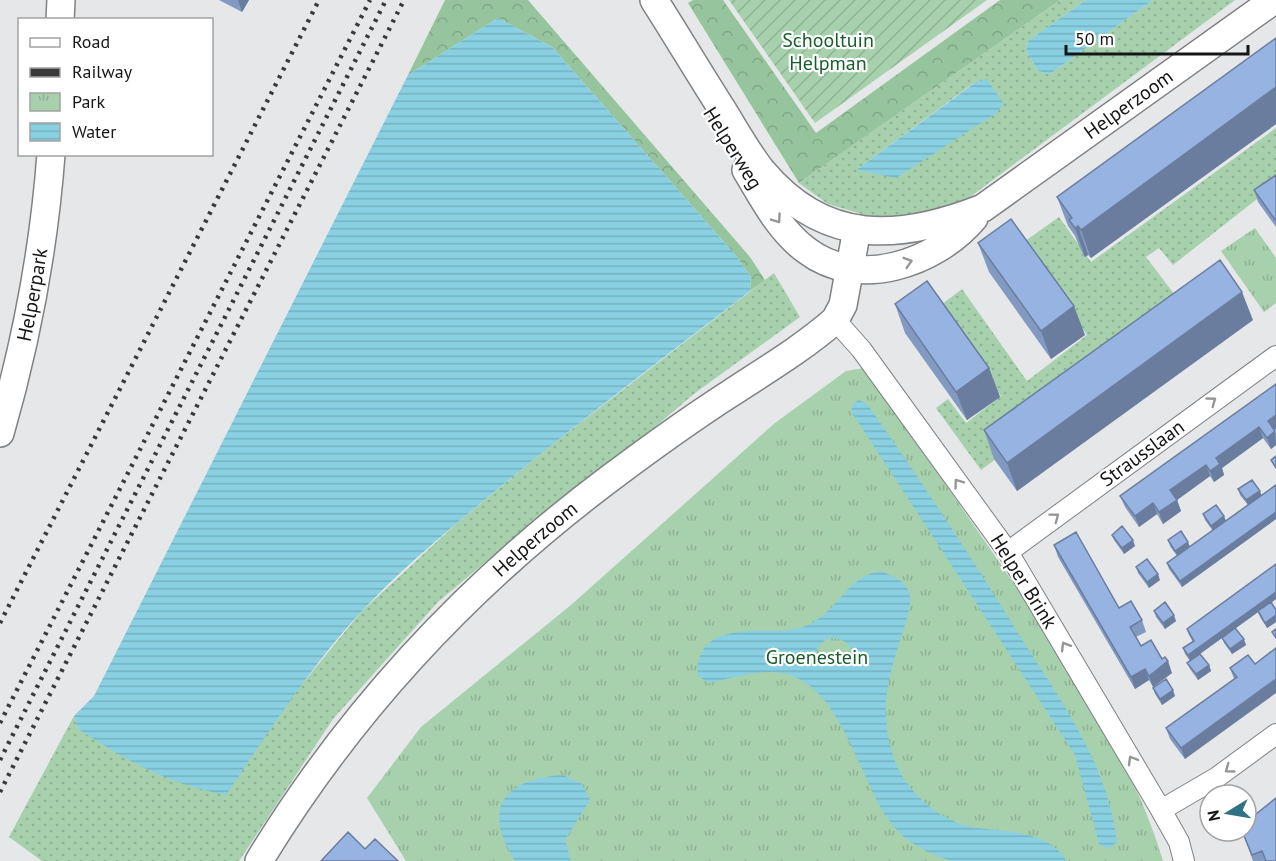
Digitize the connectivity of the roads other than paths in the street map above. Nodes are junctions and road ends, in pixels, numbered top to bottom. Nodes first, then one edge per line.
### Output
1 (61, 0) edge
2 (639, 0) edge
3 (654, 0) edge
4 (1274, 0) edge
5 (60, 18) edge
6 (51, 156) edge
7 (983, 208) junction
8 (857, 230) junction
9 (851, 269) junction
10 (835, 320) junction
11 (1276, 356) edge
12 (0, 433) edge
13 (1008, 552) junction
14 (1276, 734) edge
15 (1161, 810) junction
16 (260, 861) edge
17 (1184, 861) edge

1 - 5 street
2 -> 9 street, Helperweg
3 - 8 street, Helperweg
4 - 7 street, Helperzoom
6 - 12 street, Helperpark
7 - 8 street, Helperzoom
9 -> 7 street, Helperzoom
8 - 9 street
9 - 10 street
13 -> 10 street, Helper Brink
10 - 16 street, Helperzoom
13 -> 11 street, Strausslaan
15 -> 13 street, Helper Brink
14 -> 15 street
15 - 17 street, Helper Brink

